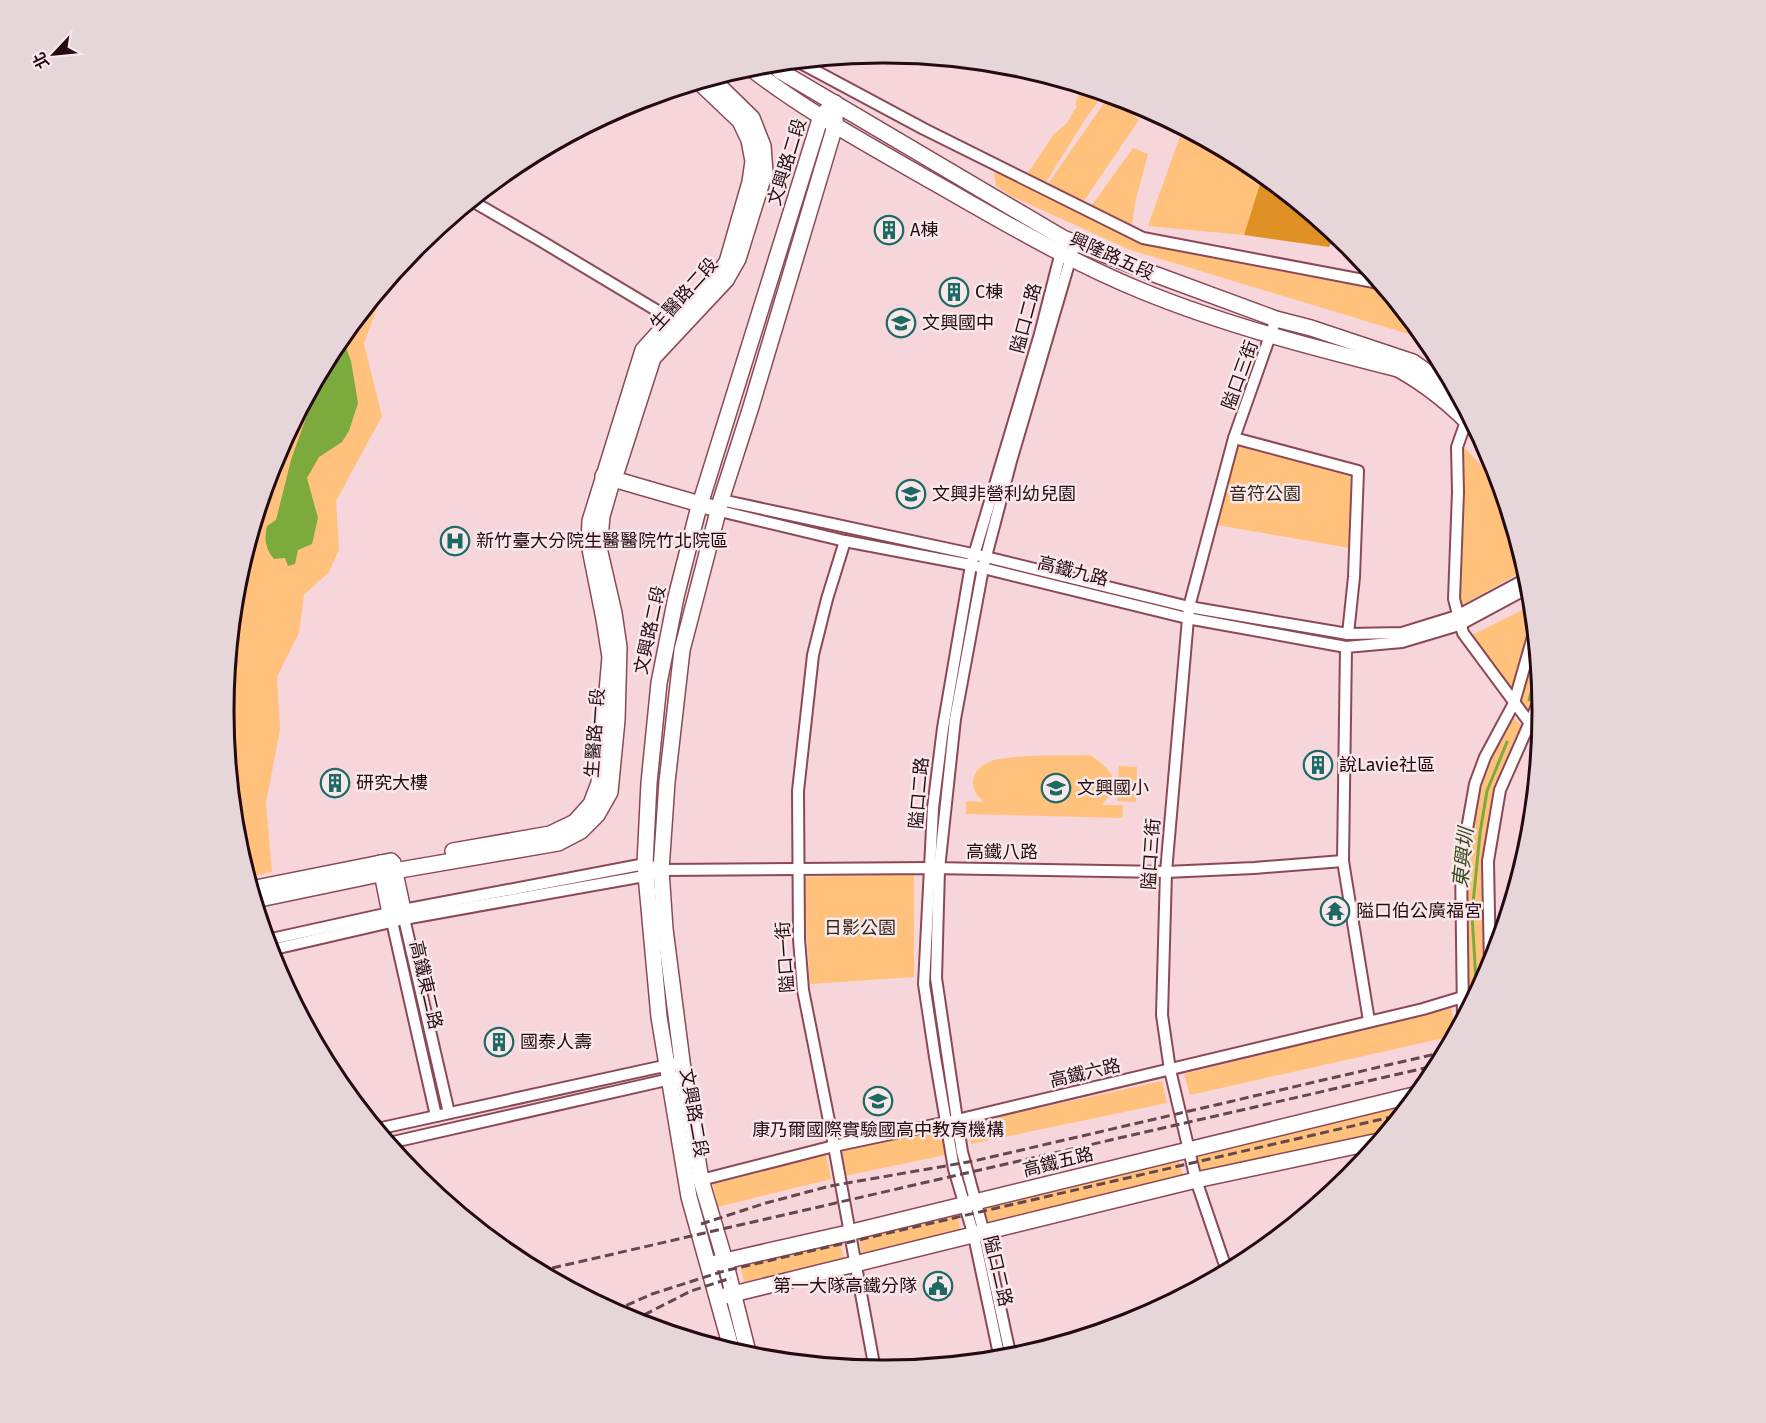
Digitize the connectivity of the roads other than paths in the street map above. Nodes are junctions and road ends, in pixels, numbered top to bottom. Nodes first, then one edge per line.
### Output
1 (809, 68) edge
2 (781, 71) edge
3 (760, 74) edge
4 (718, 84) edge
5 (705, 88) edge
6 (835, 103) junction
7 (821, 116) junction
8 (835, 126) junction
9 (479, 205) edge
10 (1069, 240) junction
11 (1066, 257) junction
12 (1368, 281) edge
13 (1276, 319) junction
14 (676, 323) junction
15 (1271, 336) junction
16 (1443, 385) edge
17 (1457, 409) edge
18 (1465, 424) edge
19 (1234, 438) junction
20 (610, 472) junction
21 (702, 498) junction
22 (721, 506) junction
23 (845, 541) junction
24 (973, 560) junction
25 (985, 562) junction
26 (1519, 584) edge
27 (1520, 592) edge
28 (1188, 613) junction
29 (1458, 620) junction
30 (1348, 634) junction
31 (1346, 647) junction
32 (1528, 652) edge
33 (1514, 703) junction
34 (1532, 720) edge
35 (1530, 724) junction
36 (1343, 861) junction
37 (387, 867) junction
38 (799, 869) junction
39 (935, 869) junction
40 (661, 870) junction
41 (645, 871) junction
42 (1166, 872) junction
43 (259, 887) edge
44 (263, 898) edge
45 (397, 916) junction
46 (276, 938) edge
47 (1489, 940) edge
48 (279, 948) edge
49 (1466, 996) edge
50 (1462, 997) junction
51 (1462, 1003) edge
52 (1369, 1021) junction
53 (1170, 1070) junction
54 (675, 1071) junction
55 (1403, 1098) edge
56 (449, 1113) junction
57 (436, 1116) junction
58 (957, 1120) junction
59 (945, 1122) junction
60 (386, 1127) edge
61 (397, 1141) edge
62 (1367, 1144) edge
63 (834, 1146) junction
64 (1189, 1150) junction
65 (957, 1153) junction
66 (701, 1180) junction
67 (1196, 1180) junction
68 (969, 1204) junction
69 (848, 1233) junction
70 (979, 1235) junction
71 (725, 1261) junction
72 (1224, 1263) edge
73 (708, 1264) junction
74 (855, 1264) junction
75 (733, 1293) junction
76 (716, 1298) junction
77 (729, 1341) edge
78 (746, 1346) edge
79 (1008, 1348) edge
80 (998, 1350) edge
81 (873, 1360) edge

1 - 12 street
2 - 6 street, 興隆路五段
3 - 7 street, 興隆路五段
4 - 14 street, 生醫路二段
5 - 14 street, 生醫路二段
6 - 7 street, 文興路二段
6 - 8 street, 文興路二段
6 - 10 street, 興隆路五段
7 - 8 street, 興隆路五段
7 - 21 street, 文興路二段
8 - 11 street, 興隆路五段
8 - 22 street, 文興路二段
9 - 14 street
10 - 11 street, 隘口二路
10 - 13 street, 興隆路五段
11 - 15 street, 興隆路五段
11 - 24 street, 隘口二路
11 - 25 street, 隘口二路
13 - 15 street, 隘口三街
13 - 16 street, 興隆路五段
14 - 20 street, 生醫路二段
15 - 17 street, 興隆路五段
15 - 19 street, 隘口三街
18 - 29 street
19 - 28 street, 隘口三街
19 - 30 street
20 - 21 street, 高鐵九路
20 - 37 street, 生醫路一段
21 - 22 street, 高鐵九路
21 - 41 street, 文興路二段
22 - 23 street, 高鐵九路
22 - 24 street, 高鐵九路
22 - 40 street, 文興路二段
23 - 24 street, 高鐵九路
23 - 38 street, 隘口一街
24 - 25 street, 高鐵九路
24 - 39 street, 隘口二路
25 - 28 street, 高鐵九路
25 - 39 street, 隘口二路
26 - 29 street, 高鐵九路
27 - 29 street, 高鐵九路
28 - 30 street, 高鐵九路
28 - 31 street, 高鐵九路
28 - 42 street, 隘口三街
29 - 30 street, 高鐵九路
29 - 31 street, 高鐵九路
29 - 33 street
31 - 36 street
32 - 33 street
33 - 35 street
33 - 50 street
34 - 35 street
35 - 47 street
36 - 42 street, 高鐵八路
36 - 52 street
37 - 43 street, 生醫路一段
37 - 44 street, 生醫路一段
37 - 45 street, 高鐵東二路
38 - 39 street, 高鐵八路
38 - 40 street, 高鐵八路
38 - 63 street, 隘口一街
39 - 42 street, 高鐵八路
39 - 58 street, 隘口二路
39 - 59 street, 隘口二路
40 - 41 street, 高鐵八路
40 - 54 street, 文興路二段
41 - 45 street
41 - 54 street, 文興路二段
42 - 53 street, 隘口三街
45 - 46 street
45 - 48 street
45 - 56 street, 高鐵東二路
45 - 57 street, 高鐵東二路
49 - 50 street, 高鐵六路
50 - 51 street
50 - 52 street, 高鐵六路
52 - 53 street, 高鐵六路
53 - 58 street, 高鐵六路
53 - 64 street, 隘口三街
54 - 56 street
54 - 61 street
54 - 66 street, 文興路二段
54 - 73 street, 文興路二段
55 - 64 street, 高鐵五路
56 - 57 street
57 - 60 street
58 - 59 street, 高鐵六路
58 - 65 street, 隘口二路
59 - 63 street, 高鐵六路
59 - 65 street, 隘口二路
62 - 67 street
63 - 66 street, 高鐵六路
63 - 69 street, 隘口一街
64 - 67 street, 隘口三街
64 - 68 street, 高鐵五路
65 - 68 street, 隘口二路
66 - 71 street, 文興路二段
67 - 70 street
67 - 72 street, 隘口三街
68 - 69 street, 高鐵五路
68 - 70 street, 隘口二路
69 - 71 street, 高鐵五路
69 - 74 street, 隘口一街
70 - 74 street
70 - 79 street, 隘口二路
70 - 80 street, 隘口二路
71 - 73 street, 高鐵五路
71 - 75 street, 文興路二段
73 - 76 street, 文興路二段
74 - 75 street
74 - 81 street, 隘口一街
75 - 76 street
75 - 78 street, 文興路二段
76 - 77 street, 文興路二段

